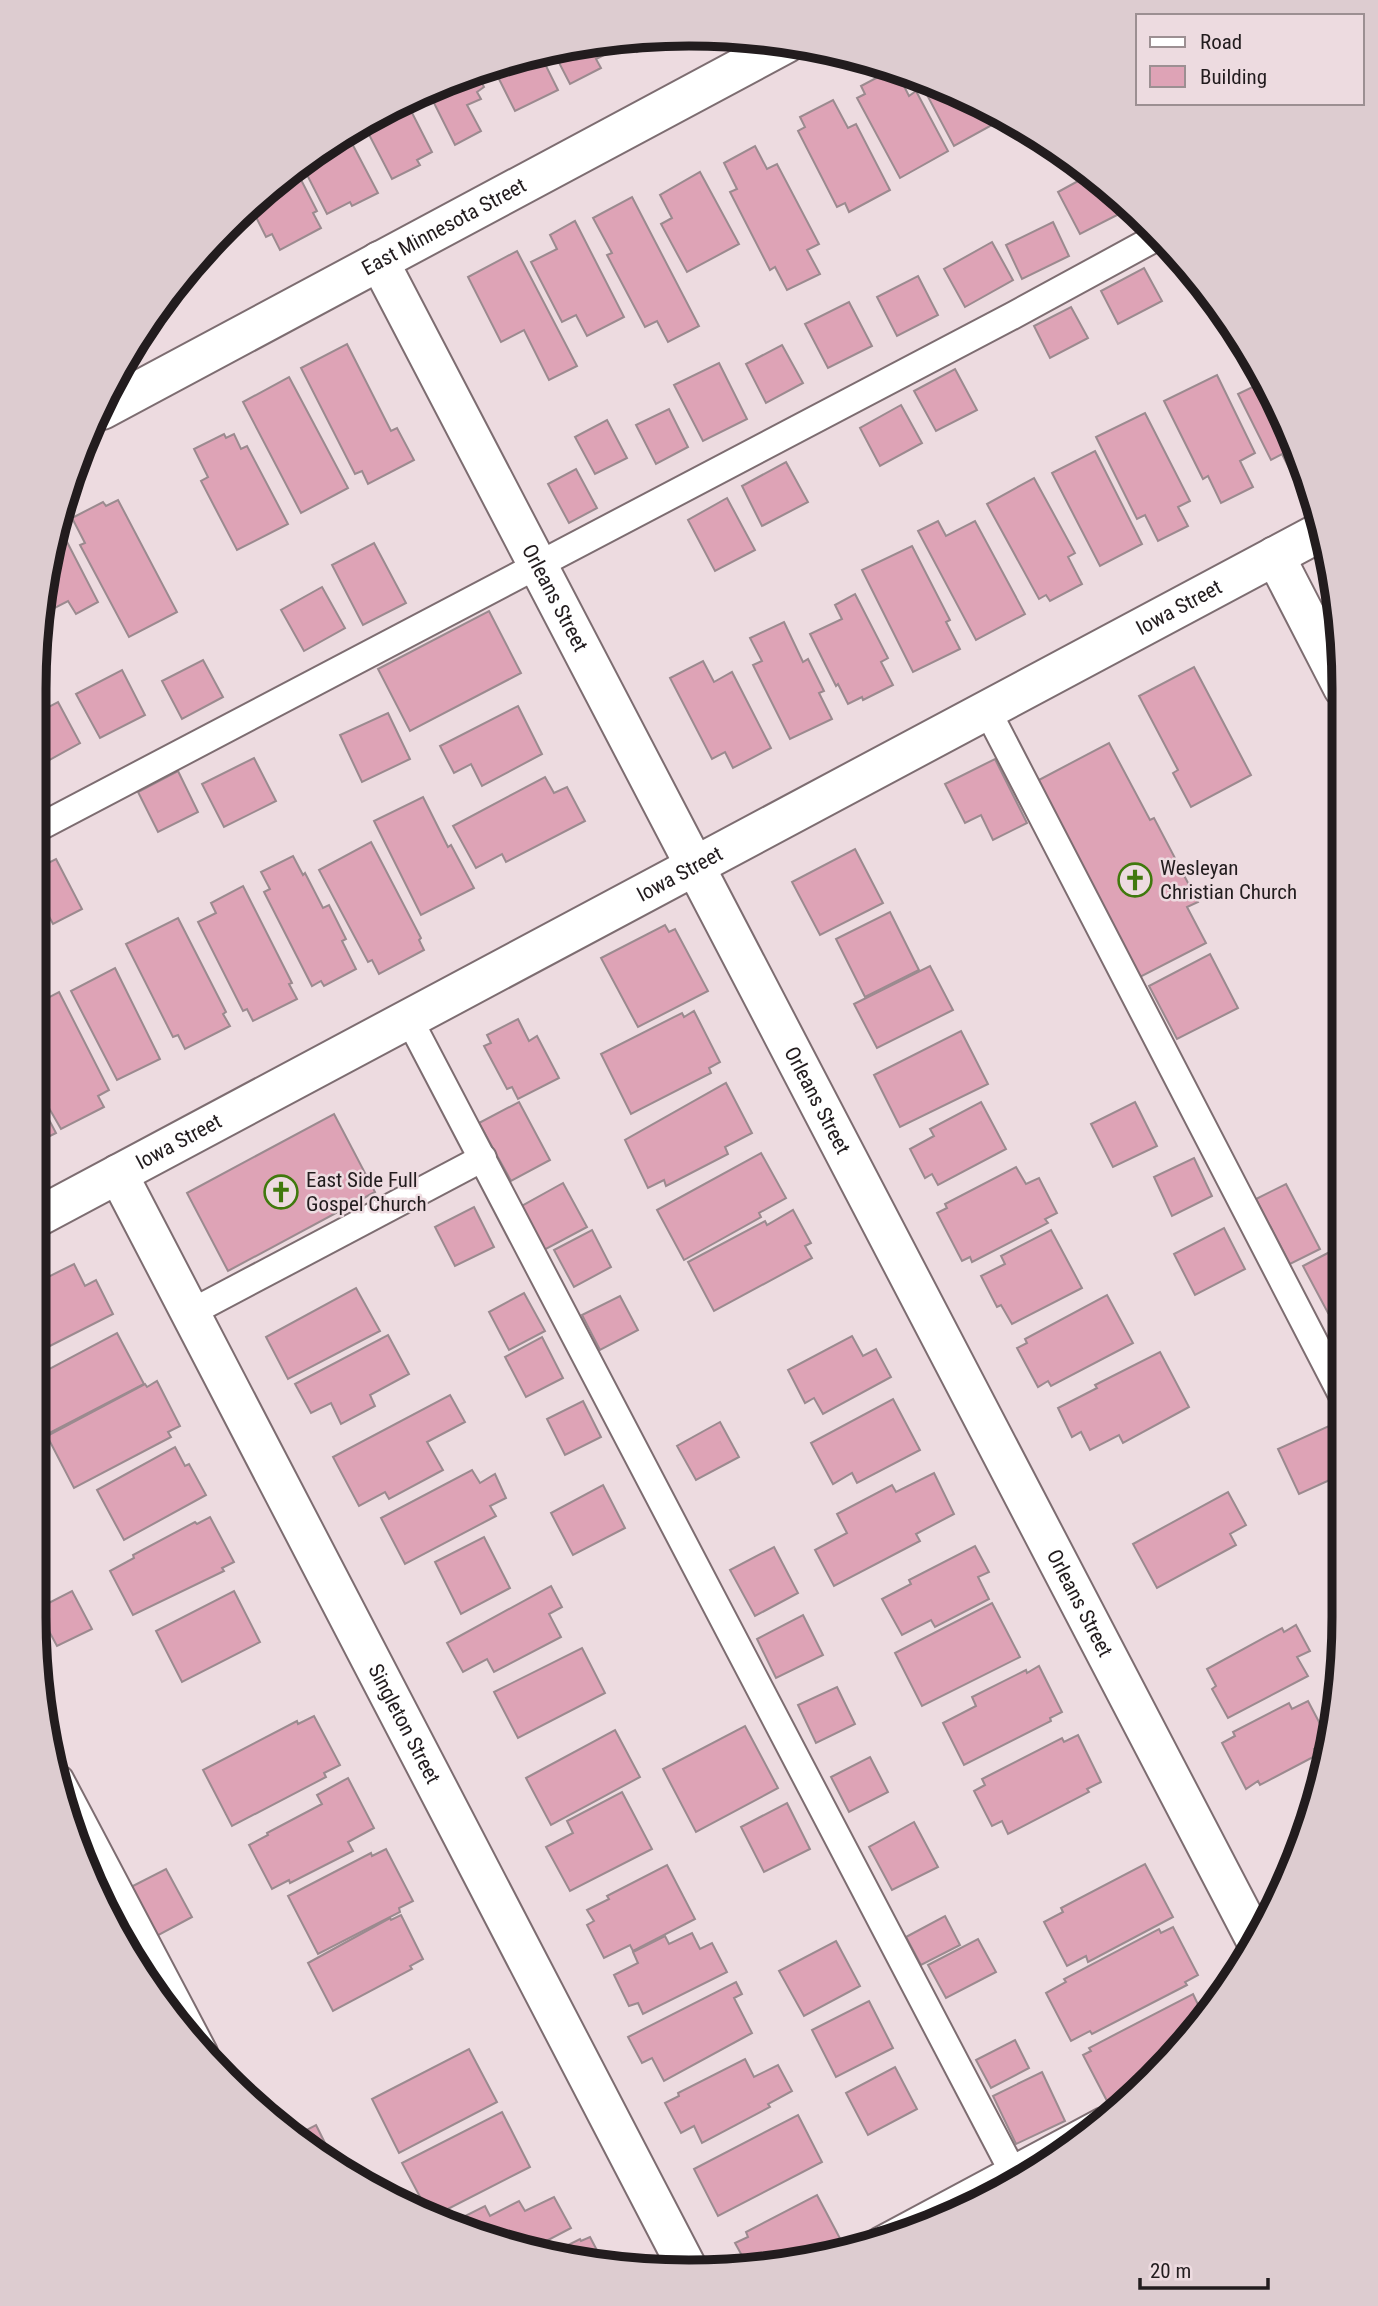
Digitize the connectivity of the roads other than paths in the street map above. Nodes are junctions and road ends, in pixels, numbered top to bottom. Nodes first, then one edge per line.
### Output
1 (772, 51) edge
2 (1150, 241) edge
3 (379, 261) junction
4 (112, 405) edge
5 (1314, 535) edge
6 (1275, 556) junction
7 (538, 565) junction
8 (1331, 666) edge
9 (987, 710) junction
10 (46, 824) edge
11 (695, 866) junction
12 (409, 1019) junction
13 (482, 1158) junction
14 (118, 1174) junction
15 (46, 1213) edge
16 (190, 1313) junction
17 (1332, 1376) edge
18 (74, 1806) edge
19 (1251, 1931) edge
20 (187, 2019) edge
21 (1014, 2173) edge
22 (997, 2182) edge
23 (954, 2203) edge
24 (683, 2260) edge

1 - 3 street, East Minnesota Street
2 - 7 lane
3 - 4 street, East Minnesota Street
3 - 7 street, Orleans Street
5 - 6 street, Iowa Street
6 - 8 street
6 - 9 street, Iowa Street
7 - 10 lane
7 - 11 street, Orleans Street
9 - 11 street, Iowa Street
9 - 17 lane
11 - 12 street, Iowa Street
11 - 19 street, Orleans Street
12 - 13 lane
12 - 14 street, Iowa Street
13 - 16 lane
13 - 21 lane
14 - 15 street, Iowa Street
14 - 16 street, Singleton Street
16 - 24 street, Singleton Street
18 - 20 lane
22 - 23 lane

